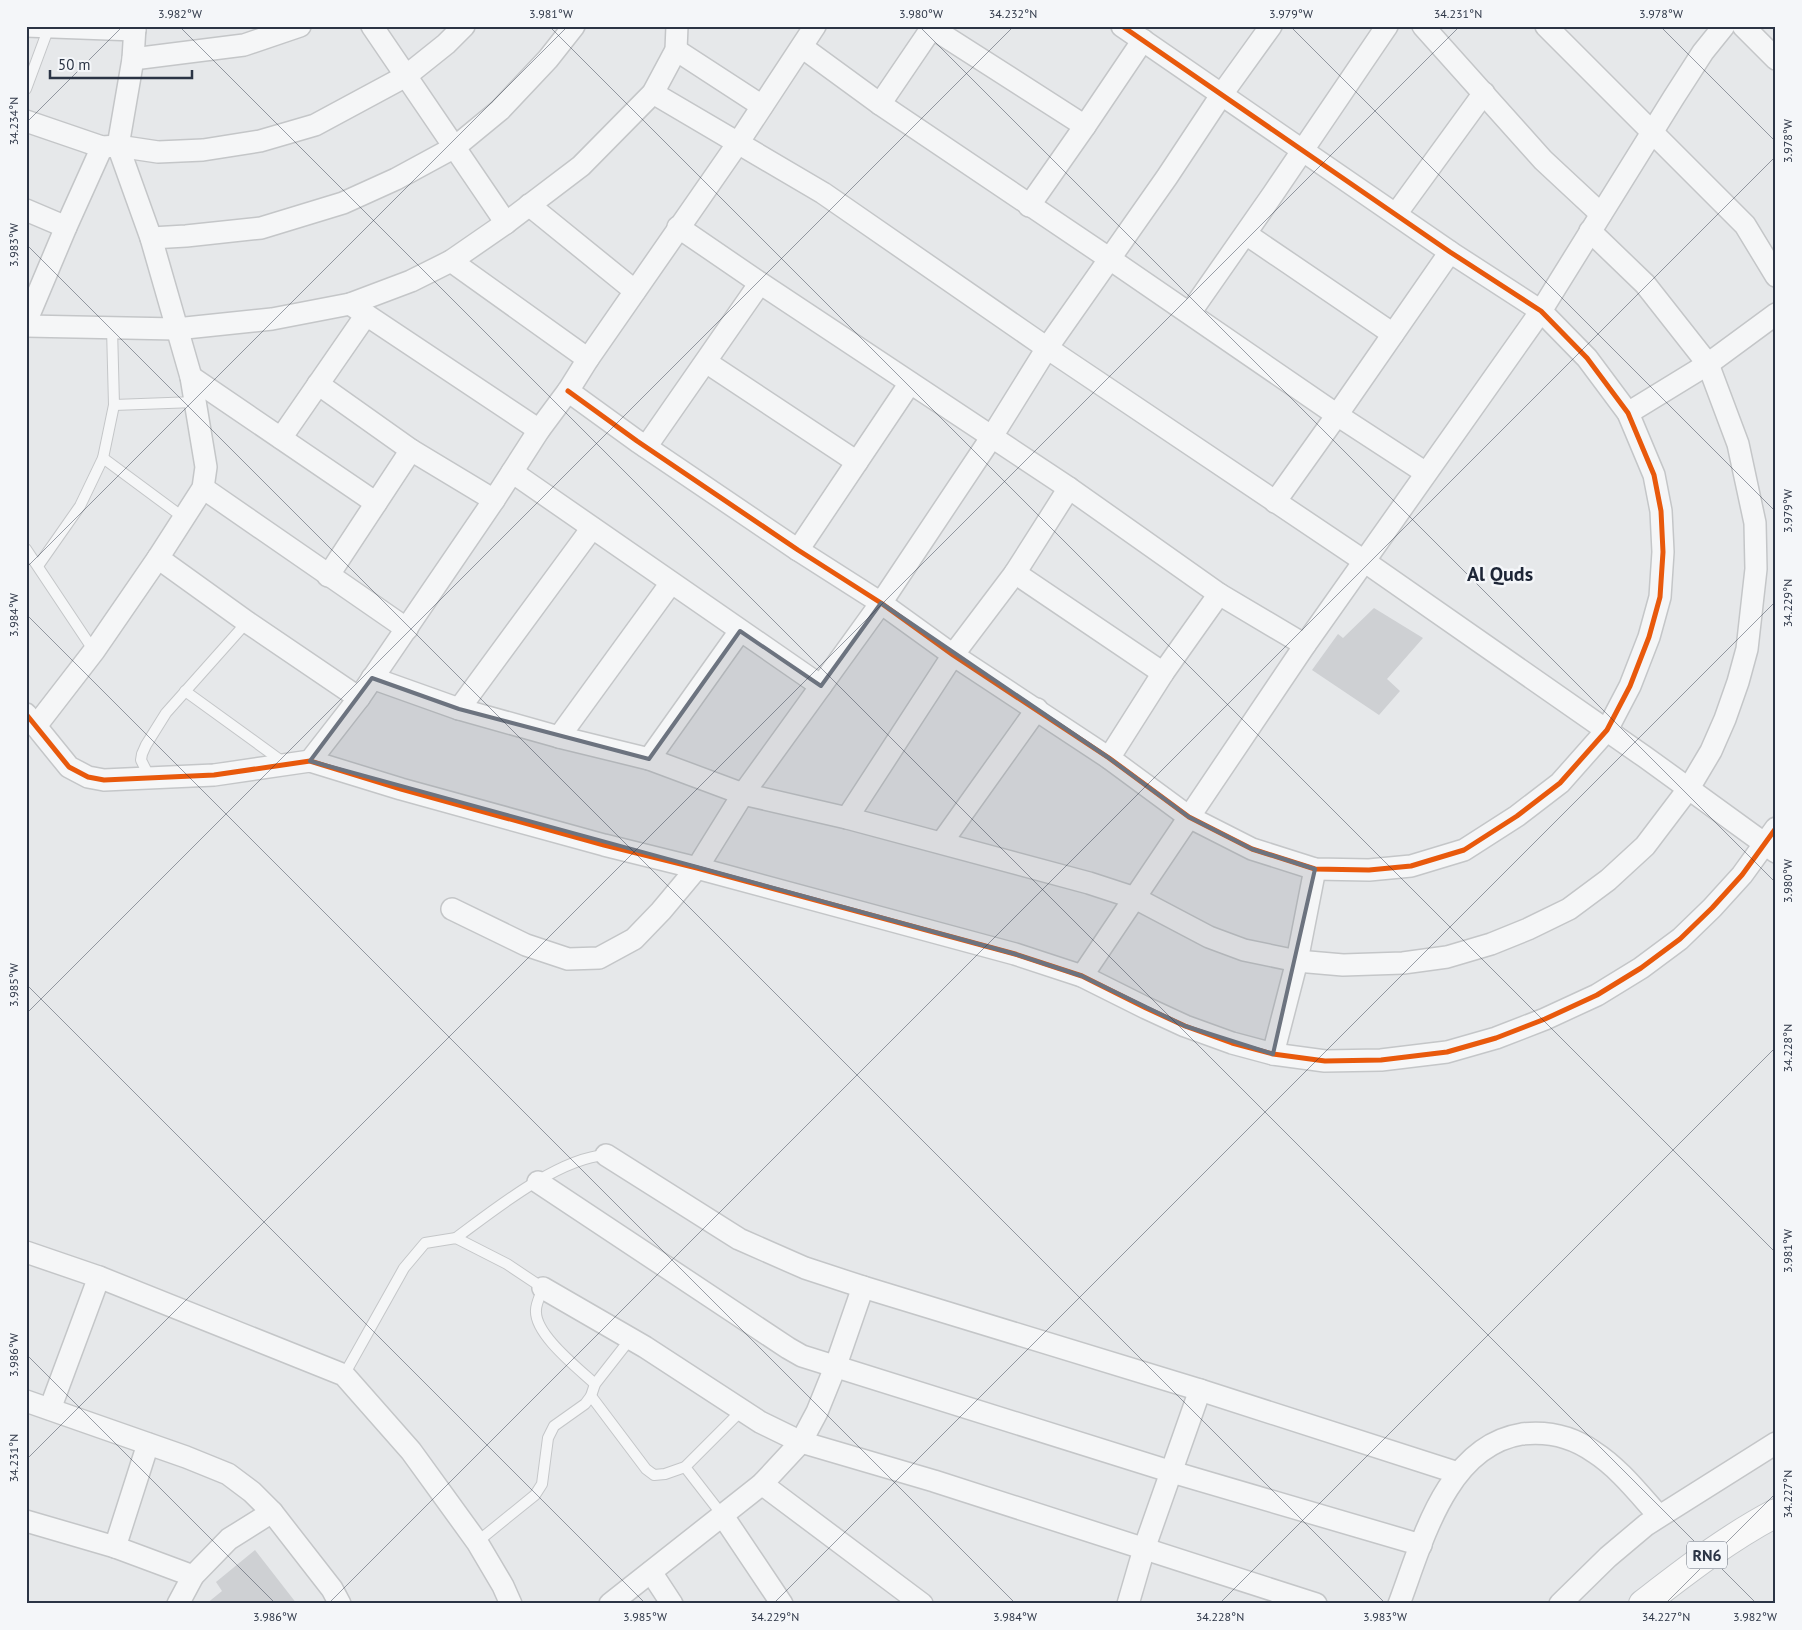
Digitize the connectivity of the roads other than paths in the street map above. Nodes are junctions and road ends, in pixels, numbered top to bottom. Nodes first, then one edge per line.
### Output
1 (26, 26) edge
2 (300, 26) edge
3 (372, 26) edge
4 (464, 26) edge
5 (574, 26) edge
6 (677, 26) edge
7 (1122, 26) edge
8 (1271, 26) edge
9 (1387, 26) edge
10 (1423, 26) edge
11 (1546, 26) edge
12 (1724, 26) edge
13 (1743, 26) edge
14 (48, 27) edge
15 (933, 27) edge
16 (135, 28) edge
17 (807, 33) edge
18 (1142, 40) junction
19 (676, 50) junction
20 (133, 59) junction
21 (1776, 59) edge
22 (406, 76) junction
23 (26, 89) edge
24 (653, 93) junction
25 (1484, 93) junction
26 (1222, 94) junction
27 (880, 104) junction
28 (762, 106) junction
29 (26, 121) edge
30 (1085, 126) junction
31 (1652, 132) junction
32 (738, 143) junction
33 (110, 147) junction
34 (455, 147) junction
35 (1303, 150) junction
36 (529, 205) junction
37 (1030, 206) junction
38 (26, 210) edge
39 (1396, 214) junction
40 (506, 223) junction
41 (1595, 223) junction
42 (66, 227) junction
43 (678, 227) junction
44 (1246, 234) junction
45 (151, 238) junction
46 (1450, 252) junction
47 (1769, 257) edge
48 (1110, 259) junction
49 (451, 261) junction
50 (1776, 276) edge
51 (760, 284) junction
52 (635, 291) junction
53 (29, 308) edge
54 (358, 310) junction
55 (1542, 311) junction
56 (1190, 313) junction
57 (1776, 314) edge
58 (26, 326) edge
59 (112, 328) junction
60 (176, 329) junction
61 (1393, 334) junction
62 (1047, 348) junction
63 (588, 358) junction
64 (706, 362) junction
65 (1708, 364) junction
66 (191, 377) junction
67 (910, 383) junction
68 (318, 384) junction
69 (568, 391) junction
70 (195, 402) junction
71 (114, 405) junction
72 (1628, 413) junction
73 (1337, 415) junction
74 (539, 430) junction
75 (281, 438) junction
76 (991, 438) junction
77 (646, 448) junction
78 (412, 450) junction
79 (103, 458) junction
80 (857, 462) junction
81 (512, 472) junction
82 (1426, 473) junction
83 (203, 488) junction
84 (1068, 488) junction
85 (494, 500) junction
86 (1275, 502) junction
87 (376, 503) junction
88 (184, 518) junction
89 (592, 528) junction
90 (26, 549) edge
91 (798, 550) junction
92 (158, 558) junction
93 (1364, 561) junction
94 (38, 566) junction
95 (1015, 573) junction
96 (328, 576) junction
97 (671, 583) junction
98 (1218, 594) junction
99 (881, 603) junction
100 (246, 622) junction
101 (406, 629) junction
102 (740, 631) junction
103 (1306, 645) junction
104 (94, 651) junction
105 (953, 655) junction
106 (1163, 673) junction
107 (372, 678) junction
108 (821, 686) junction
109 (185, 692) junction
110 (359, 698) junction
111 (459, 709) junction
112 (1037, 710) junction
113 (31, 720) edge
114 (1607, 730) junction
115 (559, 737) junction
116 (1109, 758) junction
117 (649, 759) junction
118 (310, 762) junction
119 (286, 765) junction
120 (150, 778) junction
121 (1689, 788) junction
122 (743, 794) junction
123 (1189, 817) junction
124 (848, 818) junction
125 (1772, 841) edge
126 (942, 842) junction
127 (697, 868) junction
128 (1315, 869) junction
129 (1135, 898) junction
130 (452, 909) dead end
131 (1297, 961) junction
132 (1082, 976) junction
133 (1273, 1054) junction
134 (606, 1155) joint
135 (538, 1182) junction
136 (456, 1238) junction
137 (26, 1252) edge
138 (99, 1277) junction
139 (863, 1287) junction
140 (543, 1288) junction
141 (631, 1338) junction
142 (836, 1365) junction
143 (344, 1375) junction
144 (594, 1384) junction
145 (1200, 1390) junction
146 (591, 1396) junction
147 (26, 1401) edge
148 (50, 1409) junction
149 (741, 1411) junction
150 (801, 1442) junction
151 (1776, 1443) edge
152 (148, 1444) junction
153 (684, 1467) junction
154 (1172, 1472) junction
155 (1458, 1473) junction
156 (762, 1484) junction
157 (272, 1512) junction
158 (1776, 1513) edge
159 (723, 1516) junction
160 (1659, 1516) junction
161 (26, 1521) edge
162 (1764, 1529) edge
163 (477, 1542) junction
164 (1421, 1545) junction
165 (115, 1547) junction
166 (1144, 1549) junction
167 (651, 1572) junction
168 (193, 1576) junction
169 (1307, 1603) edge
170 (178, 1604) edge
171 (340, 1604) edge
172 (511, 1604) edge
173 (610, 1604) edge
174 (672, 1604) edge
175 (782, 1604) edge
176 (922, 1604) edge
177 (1128, 1604) edge
178 (1399, 1604) edge
179 (1560, 1604) edge
180 (1643, 1604) edge

1 - 14 street
2 - 20 street
3 - 22 street
4 - 22 street
5 - 34 street
6 - 19 street
7 - 18 street
8 - 26 street
9 - 35 street
10 - 25 street
11 - 31 street
12 - 31 street
13 - 21 street
14 - 16 street
14 - 23 lane
15 - 27 street
15 - 30 street
16 - 20 street
17 - 27 street
17 - 28 street
18 - 26 street
18 - 30 street
19 - 24 street
19 - 28 street
20 - 33 street
22 - 33 street
22 - 34 street
24 - 32 street
24 - 36 street
25 - 39 street
25 - 41 street
26 - 35 street
26 - 48 street
27 - 37 street
28 - 32 street
29 - 33 street
30 - 37 street
31 - 41 street
31 - 47 street
32 - 43 street
32 - 62 street
33 - 42 street
33 - 45 street
34 - 40 street
34 - 45 street
35 - 39 street
35 - 44 street
36 - 40 street
36 - 52 street
37 - 48 street
38 - 42 street
39 - 46 street
40 - 49 street
41 - 55 street
41 - 65 street
42 - 53 street
43 - 51 street
43 - 52 street
44 - 56 street
44 - 61 street
45 - 60 street
46 - 55 street
46 - 61 street
47 - 50 street
48 - 56 street
48 - 62 street
49 - 54 street
49 - 63 street
51 - 64 street
51 - 67 street
52 - 63 street
54 - 60 street
54 - 68 street
54 - 74 street
55 - 72 street
55 - 82 street
56 - 73 street
57 - 65 street
58 - 59 street
59 - 60 street
59 - 71 lane
60 - 66 street
61 - 73 street
62 - 76 street
62 - 86 street
63 - 69 street
64 - 77 street
64 - 80 street
65 - 72 street
65 - 121 street
66 - 70 street
66 - 75 street
67 - 76 street
67 - 80 street
68 - 75 street
68 - 78 street
69 - 74 street
69 - 77 street
70 - 71 lane
70 - 83 street
71 - 79 lane
72 - 114 street
73 - 82 street
73 - 86 street
74 - 81 street
75 - 87 street
76 - 84 street
76 - 99 street
77 - 91 street
78 - 85 street
78 - 87 street
79 - 88 lane
79 - 94 lane
80 - 91 street
81 - 85 street
81 - 89 street
82 - 93 street
83 - 88 street
83 - 96 street
84 - 95 street
84 - 98 street
85 - 101 street
86 - 93 street
87 - 96 street
88 - 92 street
89 - 97 street
89 - 111 street
90 - 94 lane
91 - 99 street
92 - 100 street
92 - 104 street
93 - 103 street
93 - 114 street
94 - 104 lane
95 - 105 street
95 - 106 street
96 - 101 street
97 - 102 street
97 - 115 street
98 - 103 street
98 - 106 street
99 - 105 street
99 - 108 street
100 - 109 lane
100 - 110 street
101 - 107 street
102 - 108 street
102 - 117 street
103 - 123 street
104 - 113 street
105 - 112 street
105 - 124 street
106 - 116 street
107 - 110 street
107 - 111 street
108 - 122 street
109 - 119 lane
109 - 120 lane
110 - 118 street
111 - 115 street
112 - 116 street
112 - 126 street
113 - 120 street
114 - 121 street
114 - 128 street
115 - 117 street
116 - 123 street
117 - 122 street
118 - 119 street
118 - 127 street
119 - 120 street
121 - 125 street
121 - 131 street
122 - 124 street
122 - 127 street
123 - 128 street
123 - 129 street
124 - 126 street
125 - 133 street
126 - 129 street
127 - 130 street
127 - 132 street
128 - 131 street
129 - 131 street
129 - 132 street
131 - 133 street
132 - 133 street
134 - 135 lane
134 - 139 street
135 - 136 lane
135 - 142 street
136 - 140 lane
136 - 143 lane
137 - 138 street
138 - 143 street
138 - 148 street
139 - 142 street
139 - 145 street
140 - 141 street
140 - 144 lane
141 - 144 lane
141 - 149 street
142 - 150 street
142 - 154 street
143 - 163 street
144 - 146 lane
145 - 154 street
145 - 155 street
146 - 153 lane
146 - 163 lane
147 - 148 street
148 - 152 street
149 - 150 street
149 - 153 lane
150 - 156 street
150 - 166 street
151 - 160 street
152 - 157 street
152 - 165 street
153 - 159 lane
154 - 164 street
154 - 166 street
155 - 160 street
155 - 164 street
156 - 159 street
156 - 176 street
157 - 168 street
157 - 171 street
158 - 162 main road, RN6
159 - 167 street
159 - 175 street
160 - 179 street
161 - 165 street
162 - 180 main road, RN6
163 - 172 street
164 - 178 street
165 - 168 street
166 - 169 street
166 - 177 street
167 - 173 street
167 - 174 street
168 - 170 street

